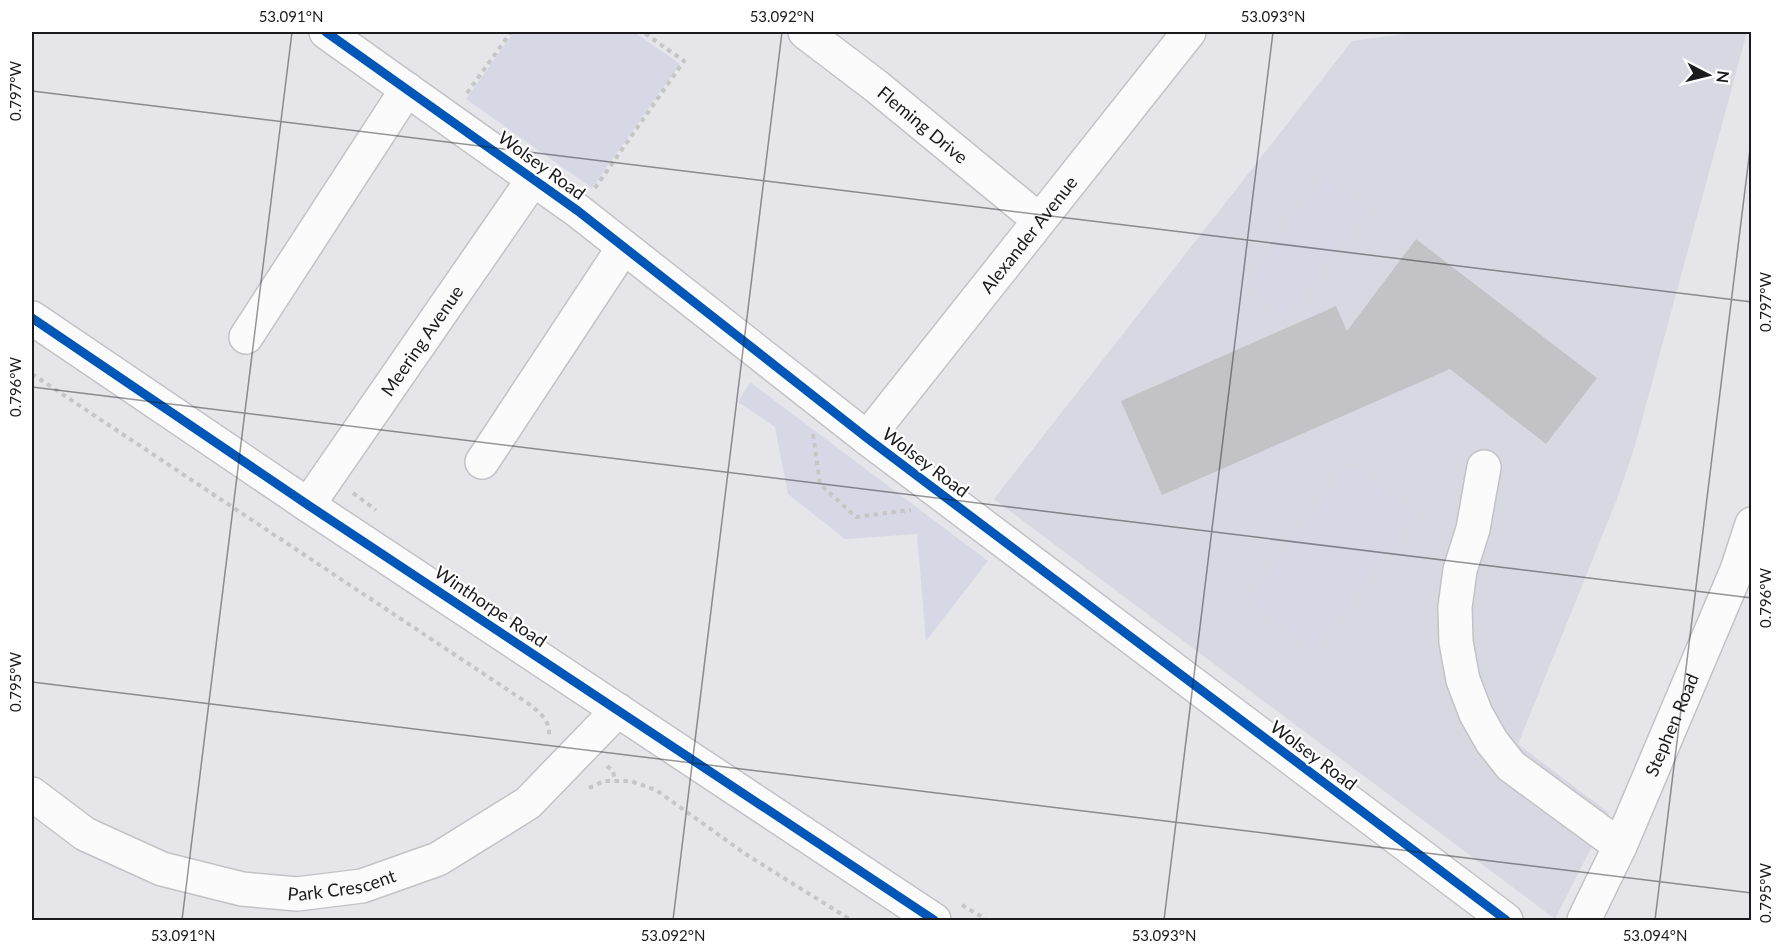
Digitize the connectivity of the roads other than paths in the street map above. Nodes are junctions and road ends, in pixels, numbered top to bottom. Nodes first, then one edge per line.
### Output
1 (326, 32) edge
2 (805, 32) edge
3 (1189, 32) edge
4 (407, 89) junction
5 (534, 178) junction
6 (1039, 220) junction
7 (623, 248) junction
8 (32, 318) edge
9 (246, 338) dead end
10 (867, 438) junction
11 (482, 462) dead end
12 (1484, 467) dead end
13 (308, 505) junction
14 (1752, 524) edge
15 (618, 710) junction
16 (32, 794) edge
17 (1620, 846) junction
18 (301, 912) edge
19 (918, 916) edge
20 (1506, 921) edge
21 (1584, 921) edge

1 - 4 street, Wolsey Road
2 - 6 street, Fleming Drive
3 - 6 street, Alexander Avenue
4 - 5 street, Wolsey Road
4 - 9 street
5 - 7 street, Wolsey Road
5 - 13 street, Meering Avenue
6 - 10 street, Alexander Avenue
7 - 10 street, Wolsey Road
7 - 11 street
8 - 13 street, Winthorpe Road
10 - 20 street, Wolsey Road
12 - 17 street
13 - 15 street, Winthorpe Road
14 - 17 street, Stephen Road
15 - 18 street, Park Crescent
15 - 19 street, Winthorpe Road
16 - 18 street, Park Crescent
17 - 21 street, Stephen Road

